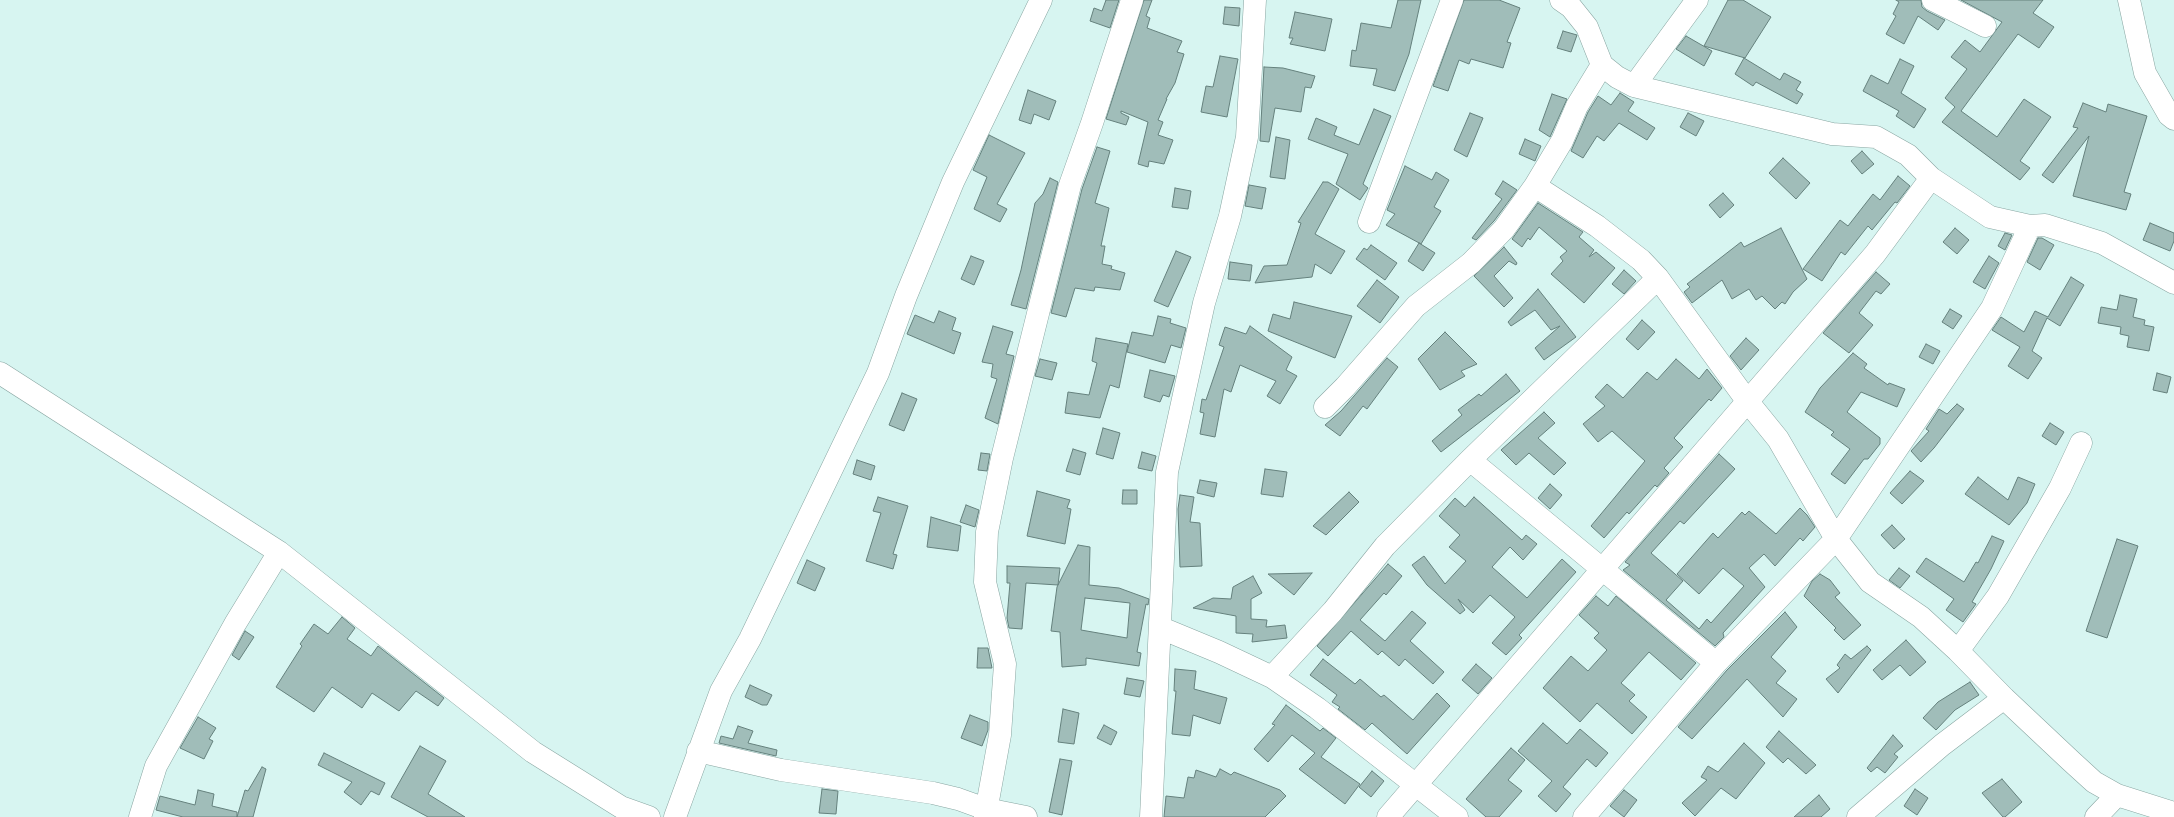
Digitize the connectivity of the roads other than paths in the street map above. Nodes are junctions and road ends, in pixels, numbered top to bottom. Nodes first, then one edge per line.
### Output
1 (1041, 0) edge
2 (1132, 0) edge
3 (1255, 0) edge
4 (1452, 0) edge
5 (1560, 0) edge
6 (1697, 0) edge
7 (1933, 0) edge
8 (2129, 0) edge
9 (1985, 26) dead end
10 (1602, 65) junction
11 (1634, 86) junction
12 (2174, 119) edge
13 (1931, 178) junction
14 (1535, 186) junction
15 (1369, 222) dead end
16 (2030, 226) junction
17 (1658, 278) junction
18 (2174, 283) edge
19 (0, 373) edge
20 (1748, 402) junction
21 (1325, 407) dead end
22 (2081, 443) dead end
23 (1470, 460) junction
24 (1836, 539) junction
25 (279, 552) junction
26 (1603, 569) junction
27 (1161, 628) junction
28 (1958, 651) junction
29 (1716, 664) junction
30 (1272, 677) junction
31 (2004, 698) junction
32 (698, 751) junction
33 (1414, 785) junction
34 (2117, 795) junction
35 (985, 813) edge
36 (2174, 813) edge
37 (140, 817) edge
38 (649, 817) edge
39 (675, 817) edge
40 (1026, 817) edge
41 (1151, 817) edge
42 (1388, 817) edge
43 (1457, 817) edge
44 (1584, 817) edge
45 (1858, 817) edge
46 (2096, 817) edge

1 - 32 street
2 - 35 street
3 - 27 street
4 - 15 street
5 - 10 street
6 - 11 street
7 - 9 street
8 - 12 street
10 - 11 street
10 - 14 street
11 - 13 street
13 - 16 street
13 - 20 street
14 - 17 street
14 - 21 street
16 - 18 street
16 - 24 street
17 - 20 street
17 - 23 street
19 - 25 street
20 - 24 street
20 - 26 street
22 - 28 street
23 - 26 street
23 - 30 street
24 - 28 street
24 - 29 street
25 - 37 street
25 - 38 street
26 - 29 street
26 - 33 street
27 - 30 street
27 - 41 street
28 - 31 street
29 - 44 street
30 - 33 street
31 - 34 street
31 - 45 street
32 - 35 street
32 - 39 street
33 - 42 street
33 - 43 street
34 - 36 street
34 - 46 street
35 - 40 street

